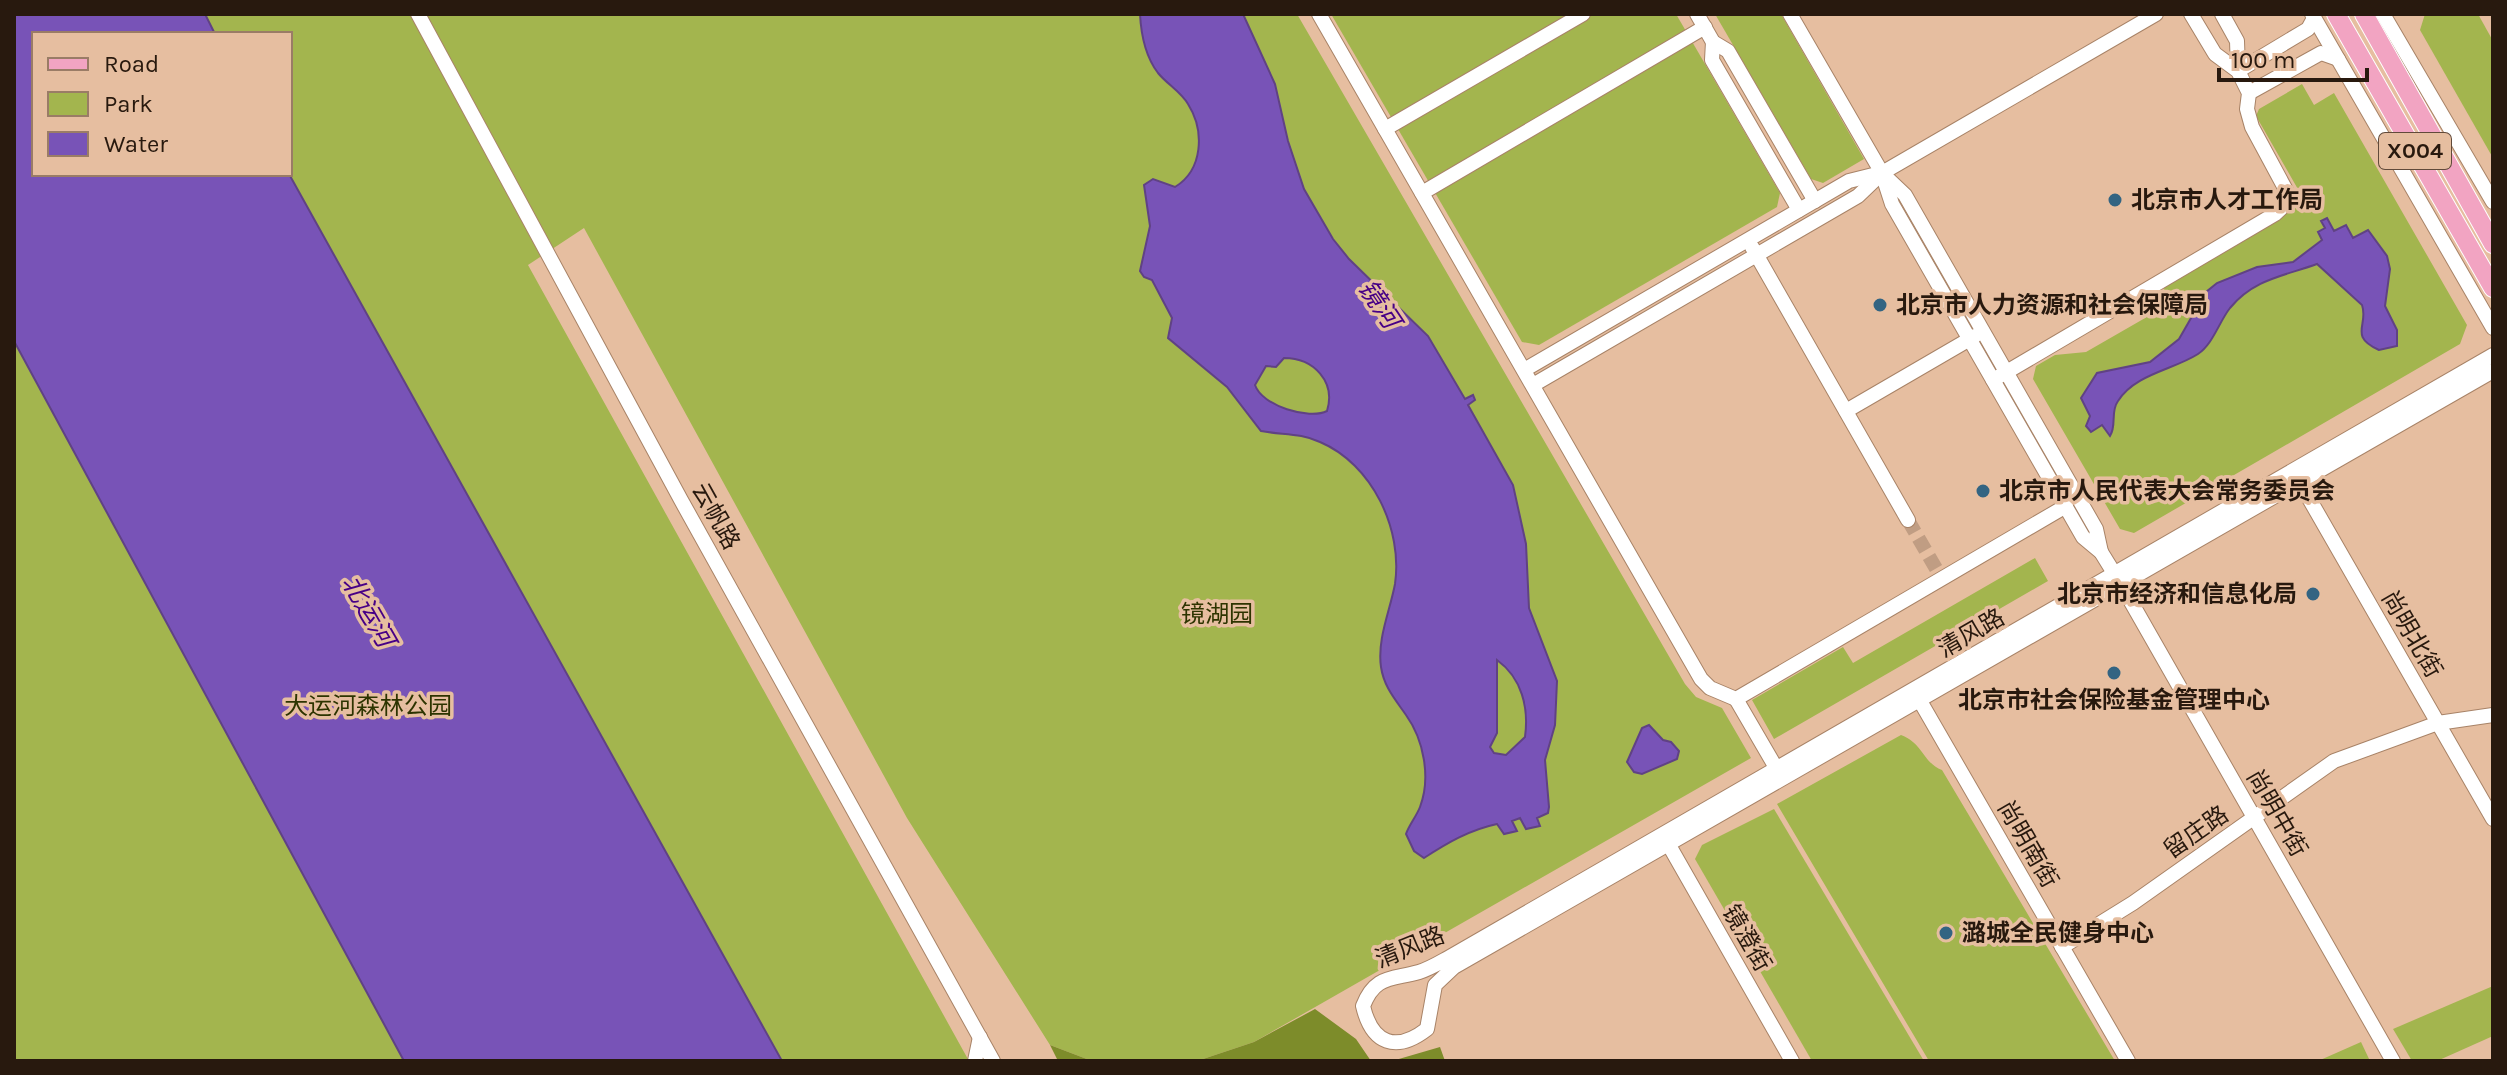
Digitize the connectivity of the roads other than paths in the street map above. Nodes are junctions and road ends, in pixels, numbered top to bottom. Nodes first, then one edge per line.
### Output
1 (418, 14) edge
2 (1319, 14) edge
3 (1583, 14) edge
4 (1790, 14) edge
5 (2156, 14) edge
6 (2191, 14) edge
7 (2222, 14) edge
8 (2336, 14) edge
9 (2364, 14) edge
10 (2383, 14) edge
11 (2313, 16) edge
12 (1701, 21) edge
13 (1713, 42) junction
14 (2338, 59) junction
15 (2238, 71) junction
16 (2249, 93) junction
17 (1385, 129) junction
18 (1882, 173) junction
19 (1422, 193) junction
20 (1815, 201) junction
21 (2493, 202) edge
22 (1799, 210) junction
23 (1748, 239) junction
24 (2493, 244) edge
25 (1757, 255) junction
26 (2493, 288) edge
27 (2493, 328) edge
28 (1976, 336) junction
29 (2493, 355) edge
30 (1524, 370) junction
31 (2493, 371) edge
32 (1999, 376) junction
33 (1533, 385) junction
34 (1846, 411) junction
35 (2295, 475) junction
36 (2066, 506) junction
37 (1908, 520) tunnel mouth
38 (2101, 552) junction
39 (2119, 581) junction
40 (1918, 696) junction
41 (1736, 699) junction
42 (2493, 715) edge
43 (2438, 723) junction
44 (1780, 776) junction
45 (2254, 818) junction
46 (2493, 819) edge
47 (1666, 840) junction
48 (2062, 947) junction
49 (980, 1037) junction
50 (975, 1061) edge
51 (993, 1061) edge
52 (1792, 1061) edge
53 (2128, 1061) edge
54 (2393, 1061) edge

1 - 49 street, 云帆路
2 - 17 street
3 - 17 street
4 - 18 street
5 - 18 street
6 - 15 street
7 - 15 street
8 - 26 main road, X004
9 - 24 main road, X004
10 - 21 street
11 - 14 street
11 - 15 street
12 - 13 street
12 - 19 street
13 - 20 street
13 - 22 street
14 - 16 street
14 - 27 street
15 - 16 street
16 - 32 street
17 - 19 street
18 - 20 street
18 - 25 street
18 - 28 street
19 - 30 street
20 - 22 street
22 - 23 street
23 - 25 street
23 - 30 street
25 - 33 street
25 - 34 street
28 - 32 street
28 - 34 street
29 - 35 street, 清风路
30 - 33 street
31 - 35 street, 清风路
32 - 36 street
32 - 38 street
33 - 41 street
34 - 37 street
35 - 39 street, 清风路
35 - 43 street, 尚明北街
36 - 38 street
36 - 41 street
38 - 39 street, 尚明中街
39 - 40 street, 清风路
39 - 45 street, 尚明中街
40 - 44 street, 清风路
40 - 48 street, 尚明南街
41 - 44 street
42 - 43 street, 留庄路
43 - 45 street, 留庄路
43 - 46 street, 尚明北街
44 - 47 street, 清风路
45 - 48 street, 留庄路
45 - 54 street, 尚明中街
47 - 47 street, 清风路
47 - 52 street, 镜澄街
48 - 53 street, 尚明南街
49 - 50 street
49 - 51 street, 云帆路

